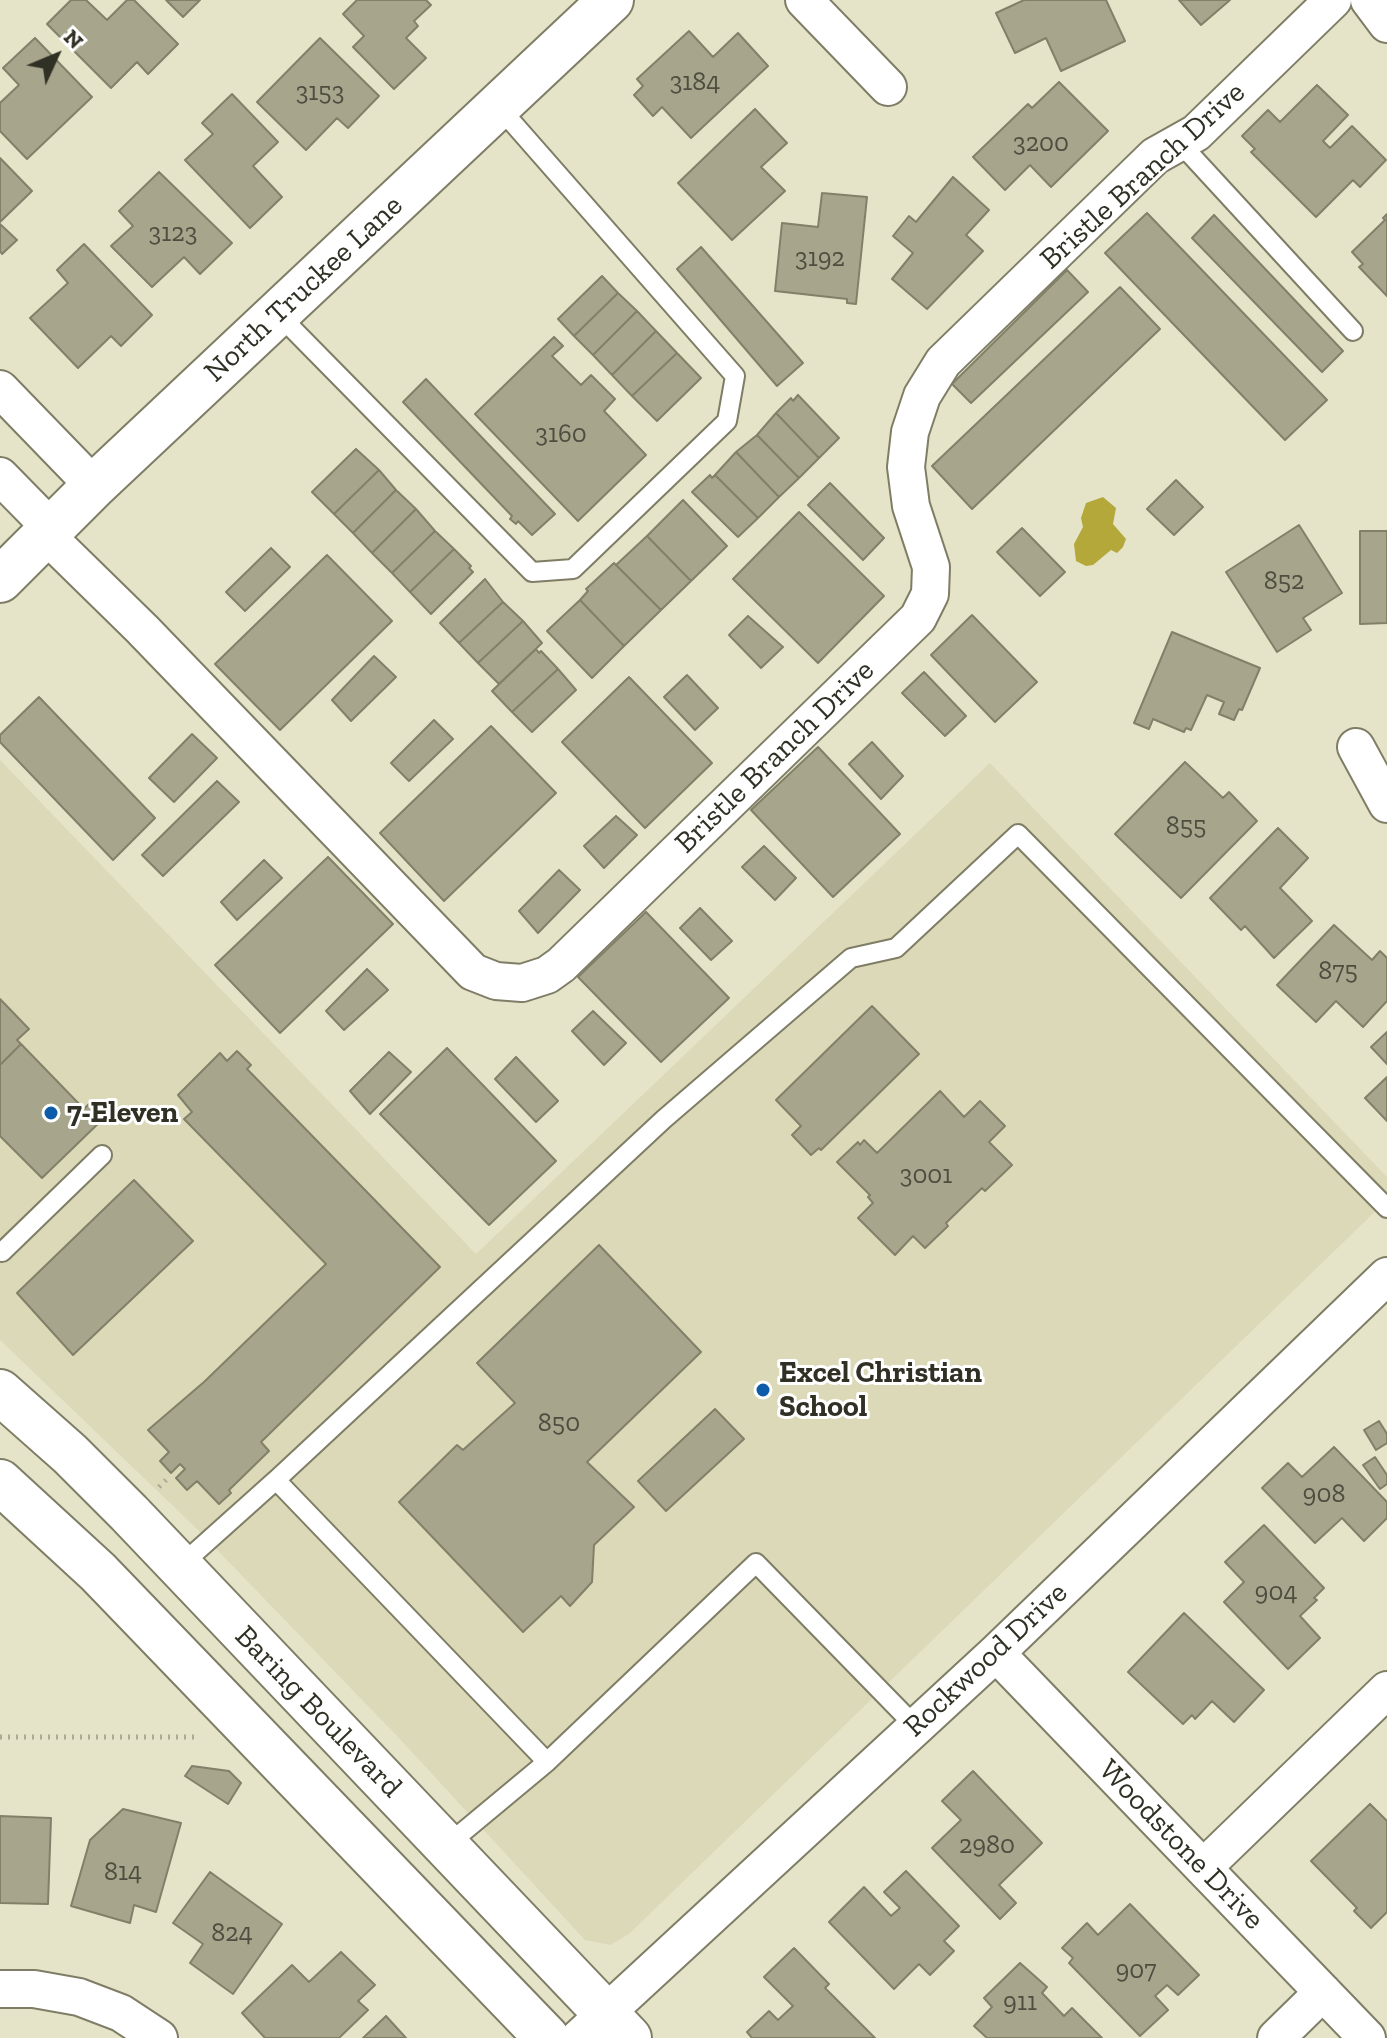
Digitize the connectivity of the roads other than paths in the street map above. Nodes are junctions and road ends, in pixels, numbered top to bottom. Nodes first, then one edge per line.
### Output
1 (611, 0) edge
2 (804, 0) edge
3 (1333, 0) edge
4 (1369, 0) edge
5 (1387, 24) edge
6 (888, 87) dead end
7 (498, 106) junction
8 (1179, 142) junction
9 (278, 314) junction
10 (1353, 331) dead end
11 (0, 389) edge
12 (0, 476) edge
13 (94, 486) junction
14 (49, 532) junction
15 (0, 580) edge
16 (1356, 747) dead end
17 (1387, 804) edge
18 (102, 1155) dead end
19 (1387, 1208) edge
20 (2, 1252) edge
21 (1387, 1276) edge
22 (0, 1392) edge
23 (276, 1480) junction
24 (0, 1482) edge
25 (180, 1566) junction
26 (996, 1653) junction
27 (1387, 1690) edge
28 (916, 1727) junction
29 (547, 1762) junction
30 (446, 1846) junction
31 (1203, 1868) junction
32 (0, 1989) edge
33 (1323, 1992) junction
34 (604, 2030) edge
35 (159, 2038) edge
36 (547, 2038) edge
37 (1276, 2038) edge
38 (1367, 2038) edge

1 - 7 main road, North Truckee Lane
2 - 6 street
3 - 8 street, Bristle Branch Drive
4 - 5 street
7 - 9 main road, North Truckee Lane
7 - 9 lane
8 - 10 lane
8 - 14 street, Bristle Branch Drive
9 - 13 main road, North Truckee Lane
11 - 13 street
12 - 14 street, Bristle Branch Drive
13 - 14 main road, North Truckee Lane
14 - 15 main road, North Truckee Lane
16 - 17 street
18 - 20 lane
19 - 23 lane
21 - 26 street, Rockwood Drive
22 - 25 main road, Baring Boulevard
23 - 25 lane
23 - 29 lane
24 - 36 main road, Baring Boulevard
25 - 30 main road, Baring Boulevard
26 - 28 street, Rockwood Drive
26 - 31 street, Woodstone Drive
27 - 31 street
28 - 29 lane
28 - 34 street, Rockwood Drive
29 - 30 lane
30 - 34 main road, Baring Boulevard
31 - 33 street, Woodstone Drive
32 - 35 street
33 - 37 street
33 - 38 street, Woodstone Drive

